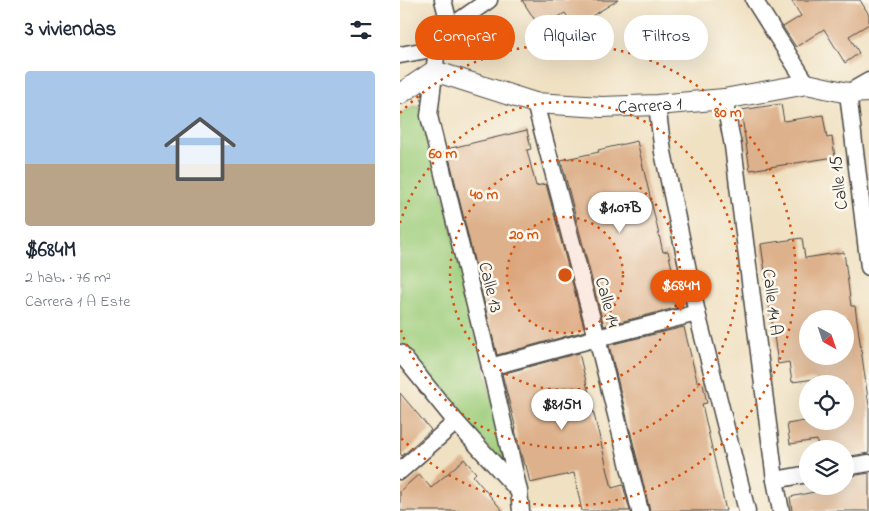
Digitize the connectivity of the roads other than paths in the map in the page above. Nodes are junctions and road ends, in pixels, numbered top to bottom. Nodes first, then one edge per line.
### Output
1 (443, 0) edge
2 (489, 0) edge
3 (754, 0) edge
4 (447, 15) edge
5 (467, 15) edge
6 (415, 52) edge
7 (400, 55) edge
8 (435, 60) edge
9 (434, 71) junction
10 (869, 81) edge
11 (807, 84) junction
12 (869, 92) edge
13 (848, 93) junction
14 (400, 94) edge
15 (724, 99) junction
16 (535, 103) junction
17 (657, 105) junction
18 (869, 268) edge
19 (697, 313) junction
20 (597, 338) junction
21 (400, 353) edge
22 (490, 367) junction
23 (456, 422) junction
24 (869, 463) edge
25 (854, 466) edge
26 (400, 471) edge
27 (799, 476) edge
28 (775, 480) junction
29 (519, 491) junction
30 (521, 511) edge
31 (640, 511) edge
32 (747, 511) edge
33 (781, 511) edge

1 - 4 street
2 - 5 street
3 - 11 street
6 - 7 street
8 - 9 street, Calle 13
9 - 14 street
9 - 16 street, Carrera 1
9 - 22 street, Calle 13
10 - 13 street
11 - 13 street, Carrera 1
11 - 15 street, Carrera 1
12 - 13 street, Carrera 1
13 - 18 street, Calle 15
15 - 17 street, Carrera 1
15 - 28 street, Calle 14 A
16 - 17 street, Carrera 1
16 - 20 street, Calle 14
17 - 19 street
19 - 20 street
19 - 32 street
20 - 22 street
20 - 31 street, Calle 14
21 - 23 street
22 - 29 street, Calle 13
23 - 26 street
23 - 29 street
24 - 25 street
27 - 28 street
28 - 33 street, Calle 14 A
29 - 30 street, Calle 13

